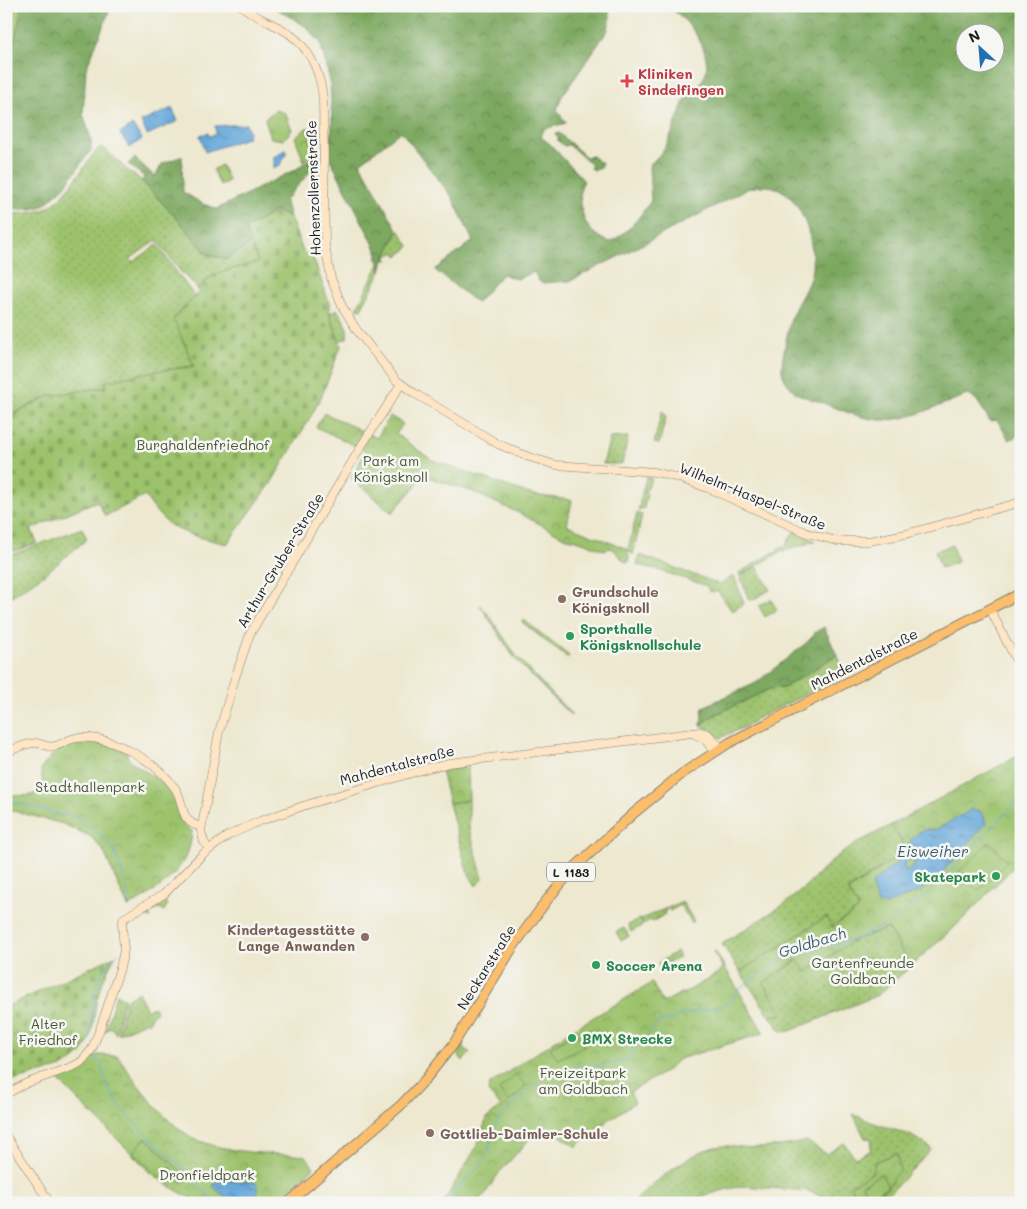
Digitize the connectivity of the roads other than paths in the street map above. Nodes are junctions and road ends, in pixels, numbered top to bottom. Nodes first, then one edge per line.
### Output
1 (242, 6) edge
2 (401, 384) junction
3 (1021, 502) edge
4 (1021, 594) edge
5 (990, 609) junction
6 (1021, 670) edge
7 (717, 750) junction
8 (6, 752) edge
9 (201, 827) junction
10 (209, 849) junction
11 (6, 1094) edge
12 (6, 1136) edge
13 (50, 1203) edge
14 (288, 1203) edge

1 - 2 street, Hohenzollernstraße
2 - 3 street, Wilhelm-Haspel-Straße
2 - 9 street, Arthur-Gruber-Straße
4 - 5 main road, Mahdentalstraße / L 1183
5 - 6 street
5 - 7 main road, Mahdentalstraße / L 1183
7 - 10 street, Mahdentalstraße
7 - 14 main road, Neckarstraße / L 1183
8 - 9 street
9 - 10 street
10 - 11 street, Mahdentalstraße
12 - 13 street

